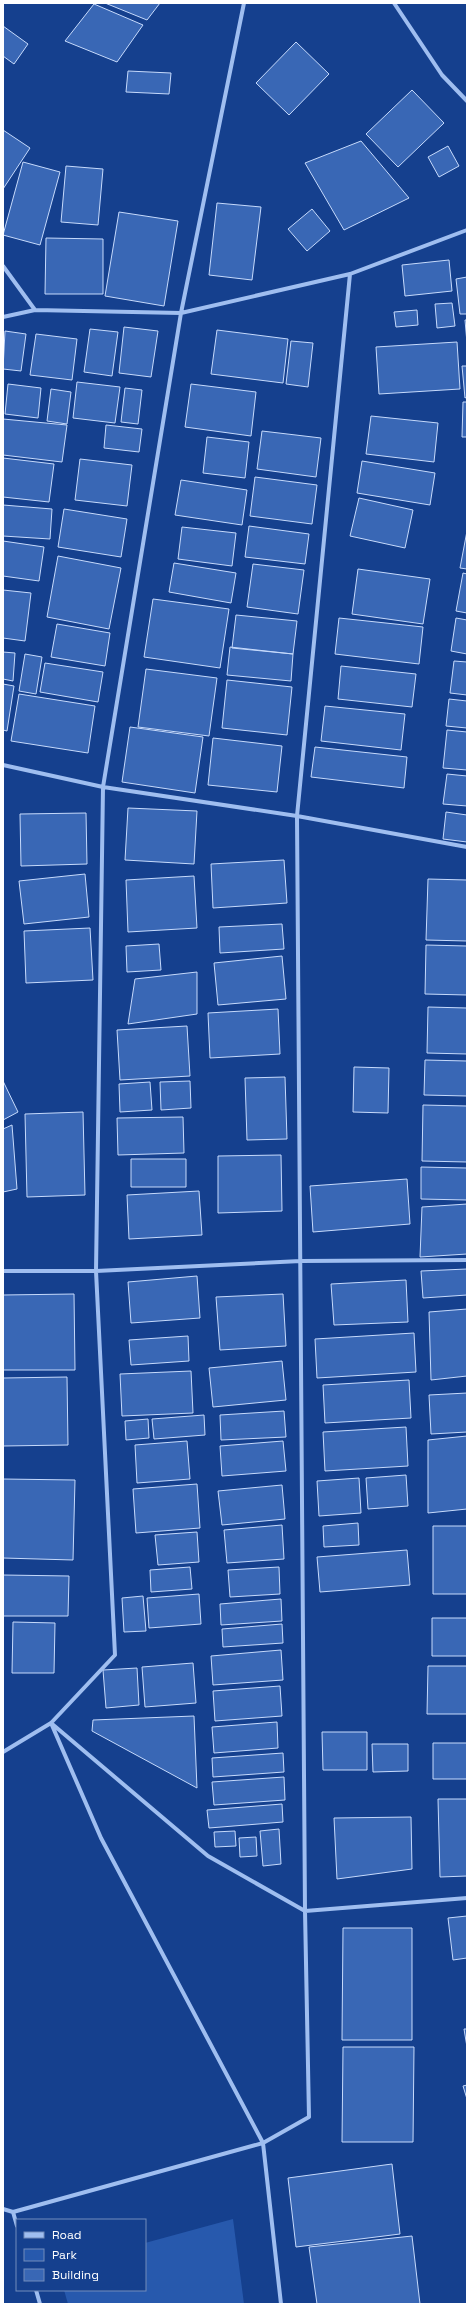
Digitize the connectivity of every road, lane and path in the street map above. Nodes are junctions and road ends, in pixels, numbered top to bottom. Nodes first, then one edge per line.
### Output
1 (244, 3) edge
2 (394, 3) edge
3 (467, 101) edge
4 (467, 230) edge
5 (3, 266) edge
6 (350, 274) junction
7 (35, 310) junction
8 (182, 313) junction
9 (3, 317) edge
10 (3, 765) edge
11 (103, 787) junction
12 (297, 816) junction
13 (467, 847) edge
14 (467, 1260) edge
15 (301, 1261) junction
16 (3, 1271) edge
17 (96, 1271) junction
18 (50, 1723) junction
19 (3, 1752) edge
20 (467, 1898) edge
21 (305, 1911) junction
22 (263, 2143) junction
23 (3, 2209) edge
24 (13, 2212) junction
25 (16, 2222) edge
26 (36, 2291) edge
27 (40, 2304) edge
28 (281, 2304) edge

1 - 8 street
2 - 3 street
4 - 6 street
5 - 7 street
6 - 8 street
6 - 12 street
7 - 8 street
7 - 9 street
8 - 11 street
10 - 11 street
11 - 12 street
11 - 17 street
12 - 13 street
12 - 15 street
14 - 15 street
15 - 17 street
15 - 21 street
16 - 17 street
17 - 18 street
18 - 19 street
18 - 21 street
18 - 22 street
20 - 21 street
21 - 22 street
22 - 24 street
22 - 28 street
23 - 24 street
24 - 25 street
26 - 27 street

